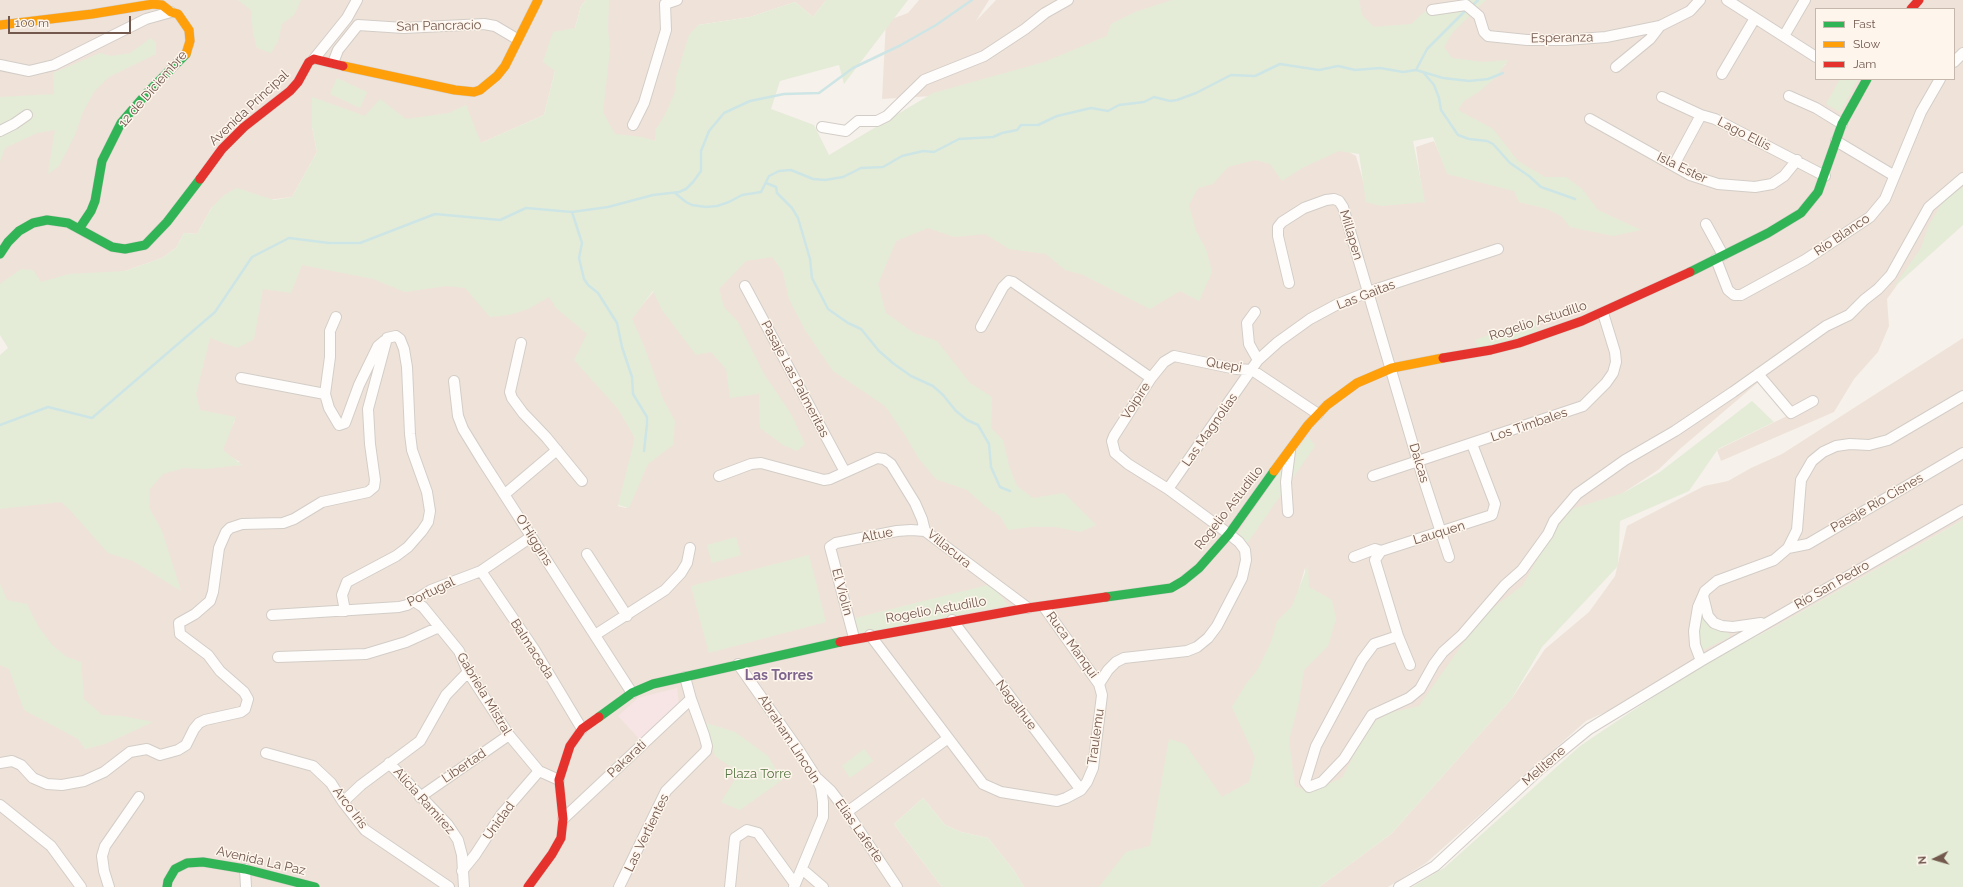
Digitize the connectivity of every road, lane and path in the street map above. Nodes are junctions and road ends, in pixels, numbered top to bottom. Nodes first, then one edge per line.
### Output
1 (357, 0) edge
2 (538, 0) edge
3 (677, 0) edge
4 (1068, 0) edge
5 (1700, 0) edge
6 (1727, 0) edge
7 (1805, 0) edge
8 (1919, 0) edge
9 (663, 2) edge
10 (1912, 8) edge
11 (1432, 10) dead end
12 (171, 12) junction
13 (1755, 18) junction
14 (0, 25) edge
15 (1660, 26) junction
16 (1784, 36) junction
17 (517, 39) junction
18 (1963, 53) edge
19 (1815, 56) edge
20 (314, 59) junction
21 (1955, 61) edge
22 (333, 63) junction
23 (0, 65) edge
24 (1616, 67) dead end
25 (1722, 74) dead end
26 (1866, 80) edge
27 (1939, 80) edge
28 (1789, 96) dead end
29 (1662, 97) dead end
30 (27, 115) dead end
31 (1701, 115) junction
32 (1590, 119) dead end
33 (1842, 124) junction
34 (633, 125) dead end
35 (822, 127) dead end
36 (0, 131) edge
37 (1836, 141) junction
38 (1797, 160) junction
39 (1674, 165) junction
40 (1894, 175) junction
41 (1825, 176) junction
42 (1963, 178) edge
43 (1706, 224) dead end
44 (79, 230) junction
45 (1498, 249) dead end
46 (0, 254) edge
47 (1719, 257) junction
48 (1289, 283) dead end
49 (745, 286) dead end
50 (1368, 292) junction
51 (1255, 312) dead end
52 (1603, 313) junction
53 (336, 317) dead end
54 (981, 327) dead end
55 (386, 338) junction
56 (521, 343) dead end
57 (1258, 360) junction
58 (1392, 368) junction
59 (1252, 370) junction
60 (1758, 374) junction
61 (241, 378) dead end
62 (1151, 378) junction
63 (454, 381) dead end
64 (325, 394) junction
65 (1963, 396) edge
66 (1813, 402) dead end
67 (1318, 414) junction
68 (1472, 444) junction
69 (1291, 449) junction
70 (557, 450) junction
71 (1963, 453) edge
72 (1418, 462) junction
73 (845, 472) junction
74 (719, 476) dead end
75 (1373, 476) dead end
76 (582, 482) dead end
77 (1168, 489) junction
78 (505, 494) junction
79 (1963, 510) edge
80 (1288, 512) dead end
81 (925, 532) junction
82 (1441, 533) junction
83 (1229, 534) junction
84 (532, 537) junction
85 (830, 546) joint
86 (690, 548) dead end
87 (1788, 548) junction
88 (1381, 551) junction
89 (587, 554) dead end
90 (1354, 557) dead end
91 (1449, 557) dead end
92 (481, 571) junction
93 (1703, 596) junction
94 (414, 601) junction
95 (1044, 607) junction
96 (1028, 608) junction
97 (345, 611) junction
98 (272, 615) dead end
99 (627, 616) junction
100 (952, 620) junction
101 (1767, 623) junction
102 (439, 627) junction
103 (595, 635) junction
104 (870, 635) junction
105 (1398, 636) junction
106 (854, 638) junction
107 (278, 657) dead end
108 (1701, 661) junction
109 (738, 664) junction
110 (1410, 665) dead end
111 (468, 672) junction
112 (685, 677) junction
113 (1099, 684) junction
114 (632, 693) junction
115 (691, 699) junction
116 (582, 729) junction
117 (509, 735) junction
118 (947, 739) junction
119 (266, 753) dead end
120 (0, 763) edge
121 (389, 764) junction
122 (538, 772) junction
123 (816, 777) junction
124 (559, 780) junction
125 (1081, 790) junction
126 (139, 797) dead end
127 (420, 797) junction
128 (343, 802) junction
129 (0, 805) edge
130 (847, 812) junction
131 (563, 819) junction
132 (245, 869) junction
133 (802, 869) junction
134 (462, 871) junction
135 (795, 885) edge
136 (82, 887) edge
137 (109, 887) edge
138 (167, 887) edge
139 (246, 887) edge
140 (315, 887) edge
141 (449, 887) edge
142 (464, 887) edge
143 (528, 887) edge
144 (619, 887) edge
145 (730, 887) edge
146 (822, 887) edge
147 (897, 887) edge
148 (1399, 887) edge

1 - 20 street
2 - 17 street
3 - 9 street
4 - 35 street
5 - 15 street, Esperanza
6 - 13 street
7 - 16 street
8 - 10 street
9 - 34 street
11 - 15 street, Esperanza
12 - 14 street, 12 de Diciembre
12 - 23 street
12 - 44 street, 12 de Diciembre
13 - 16 street
13 - 25 street
15 - 24 street
16 - 19 street
17 - 22 street, San Pancracio
17 - 22 street
18 - 21 street
20 - 22 street
20 - 44 street, Avenida Principal
26 - 33 street, Rogelio Astudillo
27 - 40 street, Río Blanco
28 - 33 street
29 - 31 street, Lago Ellis
30 - 36 street
31 - 38 street, Lago Ellis
31 - 39 street
32 - 39 street, Isla Ester
33 - 37 street, Rogelio Astudillo
37 - 40 street
37 - 41 street, Rogelio Astudillo
38 - 39 street, Isla Ester
38 - 41 street, Lago Ellis
40 - 47 street, Río Blanco
41 - 47 street, Rogelio Astudillo
42 - 60 street
43 - 47 street, Río Blanco
44 - 46 street, Avenida Principal
45 - 50 street, Las Gaitas
47 - 52 street, Rogelio Astudillo
48 - 50 street, Millapen
49 - 73 street, Pasaje Las Palmeritas
50 - 57 street, Las Gaitas
50 - 58 street, Millapen
51 - 57 street
52 - 58 street, Rogelio Astudillo
52 - 68 street, Los Timbales
53 - 64 street
54 - 62 street, Voipire
55 - 64 street
55 - 97 street
55 - 120 street
56 - 70 street
57 - 59 street, Las Gaitas
58 - 67 street, Rogelio Astudillo
58 - 72 street, Dalcas
59 - 62 street, Quepi
59 - 67 street, Quepi
59 - 77 street, Las Magnolias
60 - 66 street
60 - 105 street
61 - 64 street
62 - 77 street, Voipire
63 - 78 street, O'Higgins
65 - 87 street
67 - 69 street, Rogelio Astudillo
68 - 72 street, Los Timbales
68 - 82 street, Lauquen
69 - 80 street
69 - 83 street, Rogelio Astudillo
70 - 76 street
70 - 78 street
71 - 87 street, Pasaje Río Cisnes
72 - 75 street, Los Timbales
72 - 82 street, Dalcas
73 - 74 street
73 - 81 street, Villacura
77 - 83 street, Voipire
78 - 84 street, O'Higgins
79 - 101 street, Río San Pedro
81 - 85 street, Altue
81 - 96 street, Villacura
82 - 88 street, Lauquen
82 - 91 street, Dalcas
83 - 95 street, Rogelio Astudillo
83 - 113 street
84 - 92 street, Portugal
84 - 103 street, O'Higgins
85 - 106 street, El Violin
86 - 99 street
87 - 93 street
88 - 90 street, Lauquen
88 - 105 street
89 - 99 street
92 - 94 street, Portugal
92 - 116 street, Balmaceda
93 - 101 street
93 - 108 street
94 - 97 street, Portugal
94 - 102 street, Gabriela Mistral
95 - 96 street, Rogelio Astudillo
95 - 113 street, Ruca Manqui
96 - 100 street, Rogelio Astudillo
97 - 98 street, Portugal
99 - 103 street
100 - 104 street, Rogelio Astudillo
100 - 125 street, Nagalhue
101 - 108 street, Río San Pedro
102 - 107 street
102 - 111 street, Gabriela Mistral
103 - 114 street, O'Higgins
104 - 106 street, Rogelio Astudillo
104 - 118 street
105 - 110 street
106 - 109 street, Rogelio Astudillo
108 - 148 street, Melitene
109 - 112 street, Rogelio Astudillo
109 - 123 street, Abraham Lincoln
111 - 117 street, Gabriela Mistral
111 - 121 street
112 - 114 street, Rogelio Astudillo
112 - 115 street, Las Vertientes
113 - 125 street, Traulemu
114 - 116 street, Rogelio Astudillo
115 - 131 street, Pakarati
115 - 144 street, Las Vertientes
116 - 124 street, Rogelio Astudillo
117 - 122 street, Gabriela Mistral
117 - 127 street, Libertad
118 - 125 street
118 - 130 street
119 - 128 street, Arco Iris
121 - 127 street, Alicia Ramírez
121 - 128 street
122 - 124 street
122 - 134 street, Unidad
123 - 130 street, Elias Laferte
123 - 133 street, Abraham Lincoln
124 - 131 street, Rogelio Astudillo
126 - 137 street
127 - 134 street, Alicia Ramírez
128 - 141 street, Arco Iris
129 - 136 street
130 - 147 street, Elias Laferte
131 - 143 street
132 - 138 street, Avenida La Paz
132 - 139 street
132 - 140 street, Avenida La Paz
133 - 135 street, Abraham Lincoln
133 - 146 street
134 - 142 street, Alicia Ramírez
135 - 145 street

